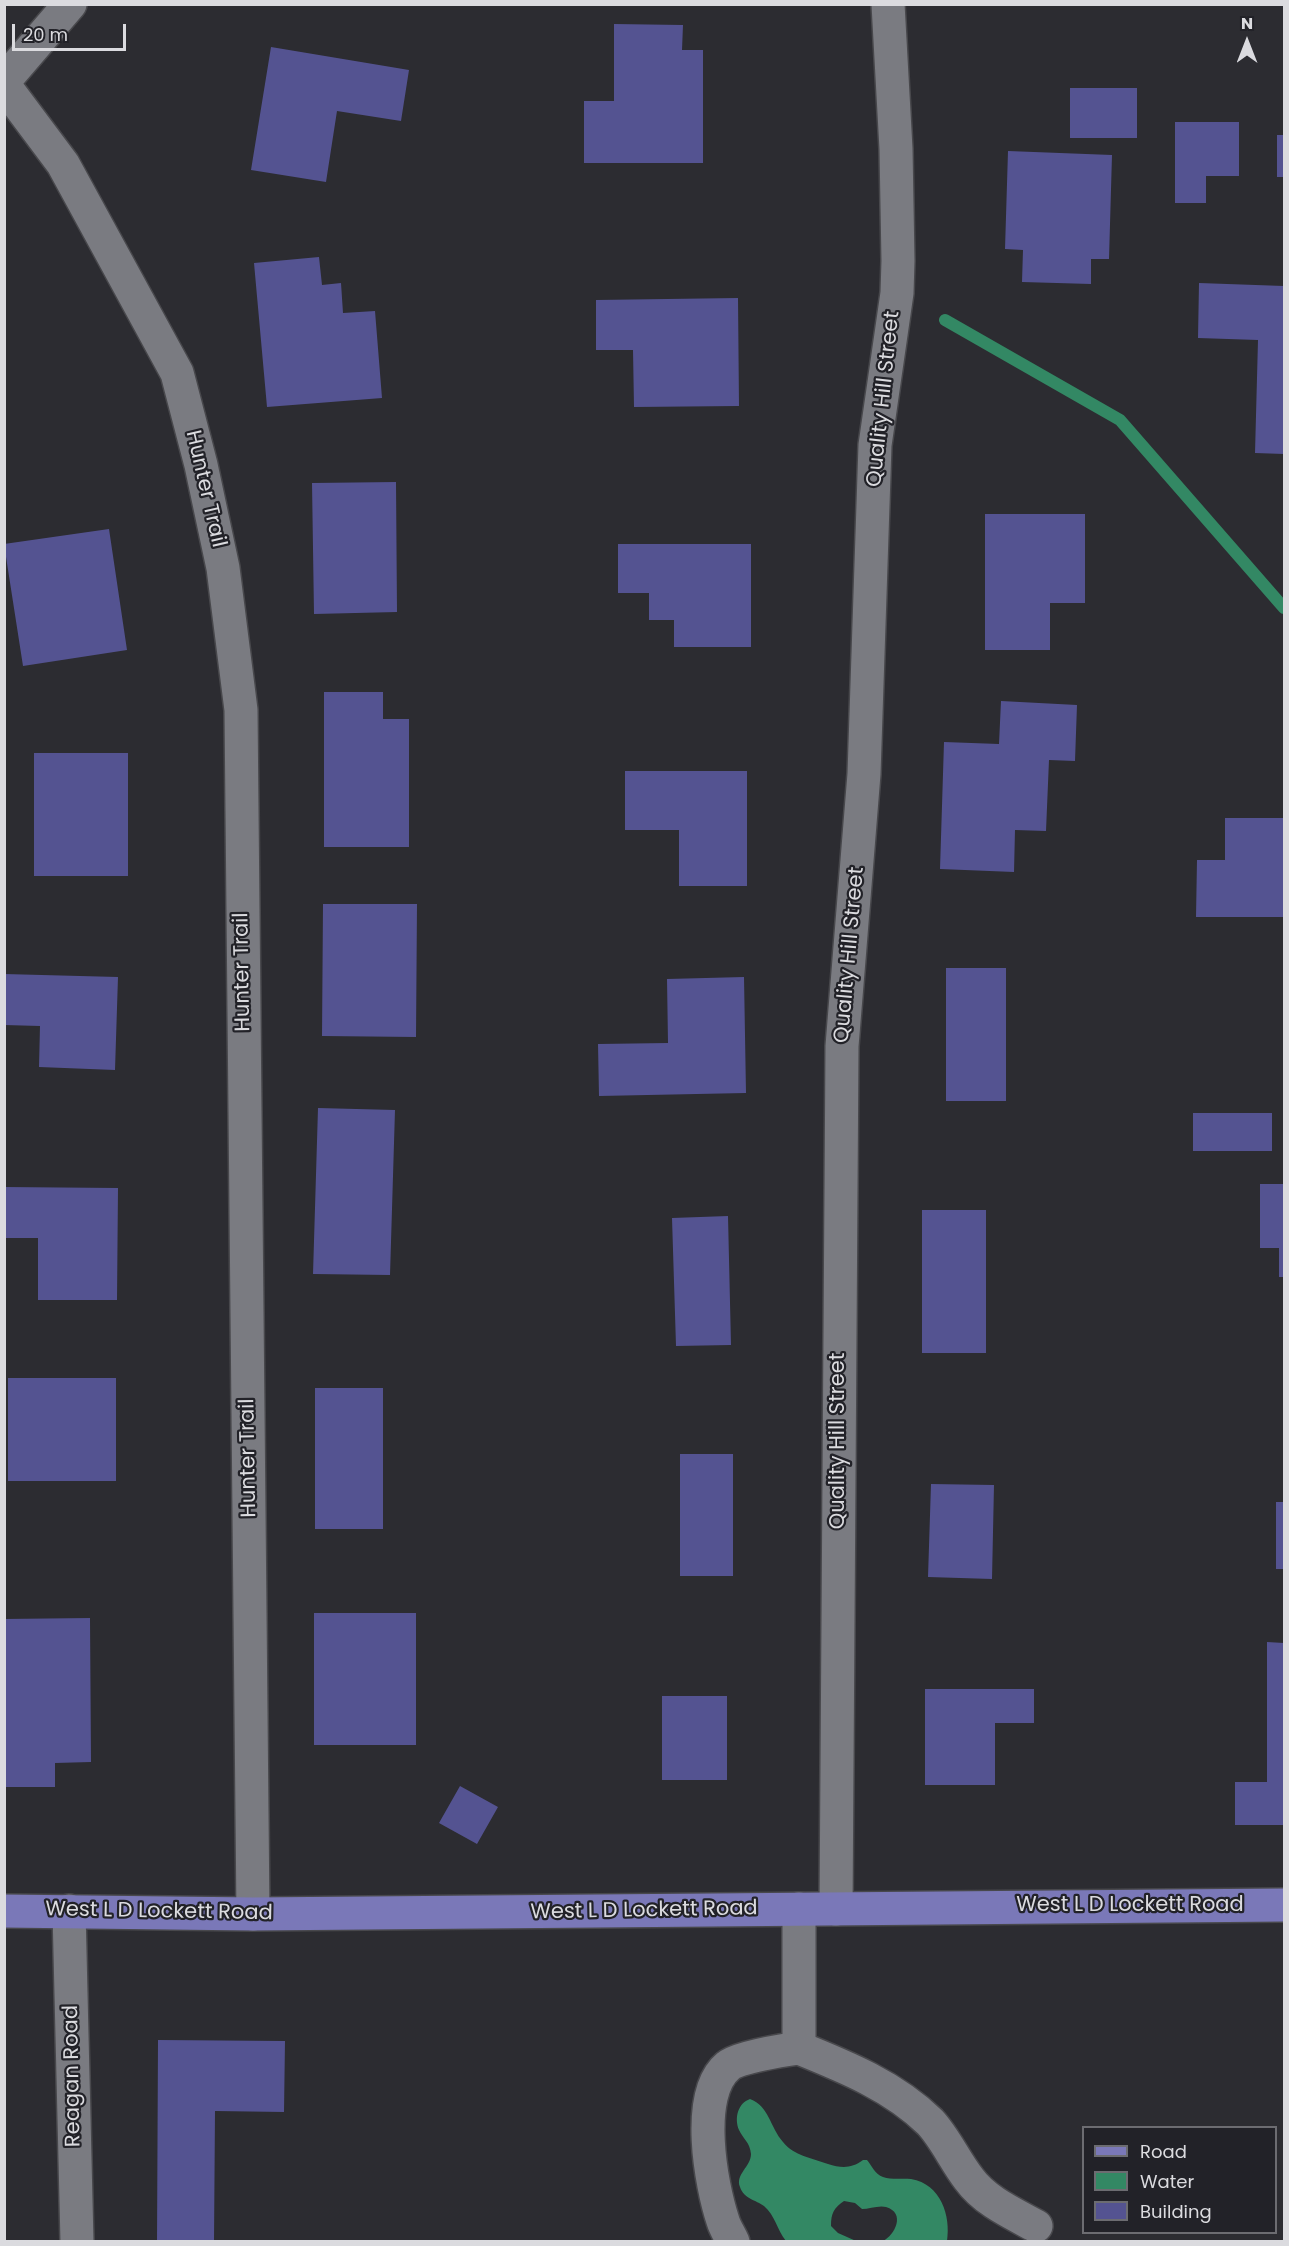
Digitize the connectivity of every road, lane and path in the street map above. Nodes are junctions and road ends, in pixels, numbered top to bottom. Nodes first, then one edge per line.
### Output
1 (70, 4) edge
2 (888, 4) edge
3 (4, 83) edge
4 (1284, 1905) edge
5 (799, 1909) junction
6 (836, 1909) junction
7 (4, 1911) edge
8 (69, 1911) junction
9 (253, 1914) junction
10 (799, 2048) junction
11 (1036, 2226) dead end
12 (76, 2241) edge
13 (733, 2241) edge

1 - 3 street
2 - 6 street, Quality Hill Street
3 - 9 street, Hunter Trail
4 - 6 main road, West L D Lockett Road
5 - 6 main road, West L D Lockett Road
5 - 9 main road, West L D Lockett Road
5 - 10 street
7 - 8 main road, West L D Lockett Road
8 - 9 main road, West L D Lockett Road
8 - 12 street, Reagan Road
10 - 11 street
10 - 13 street

